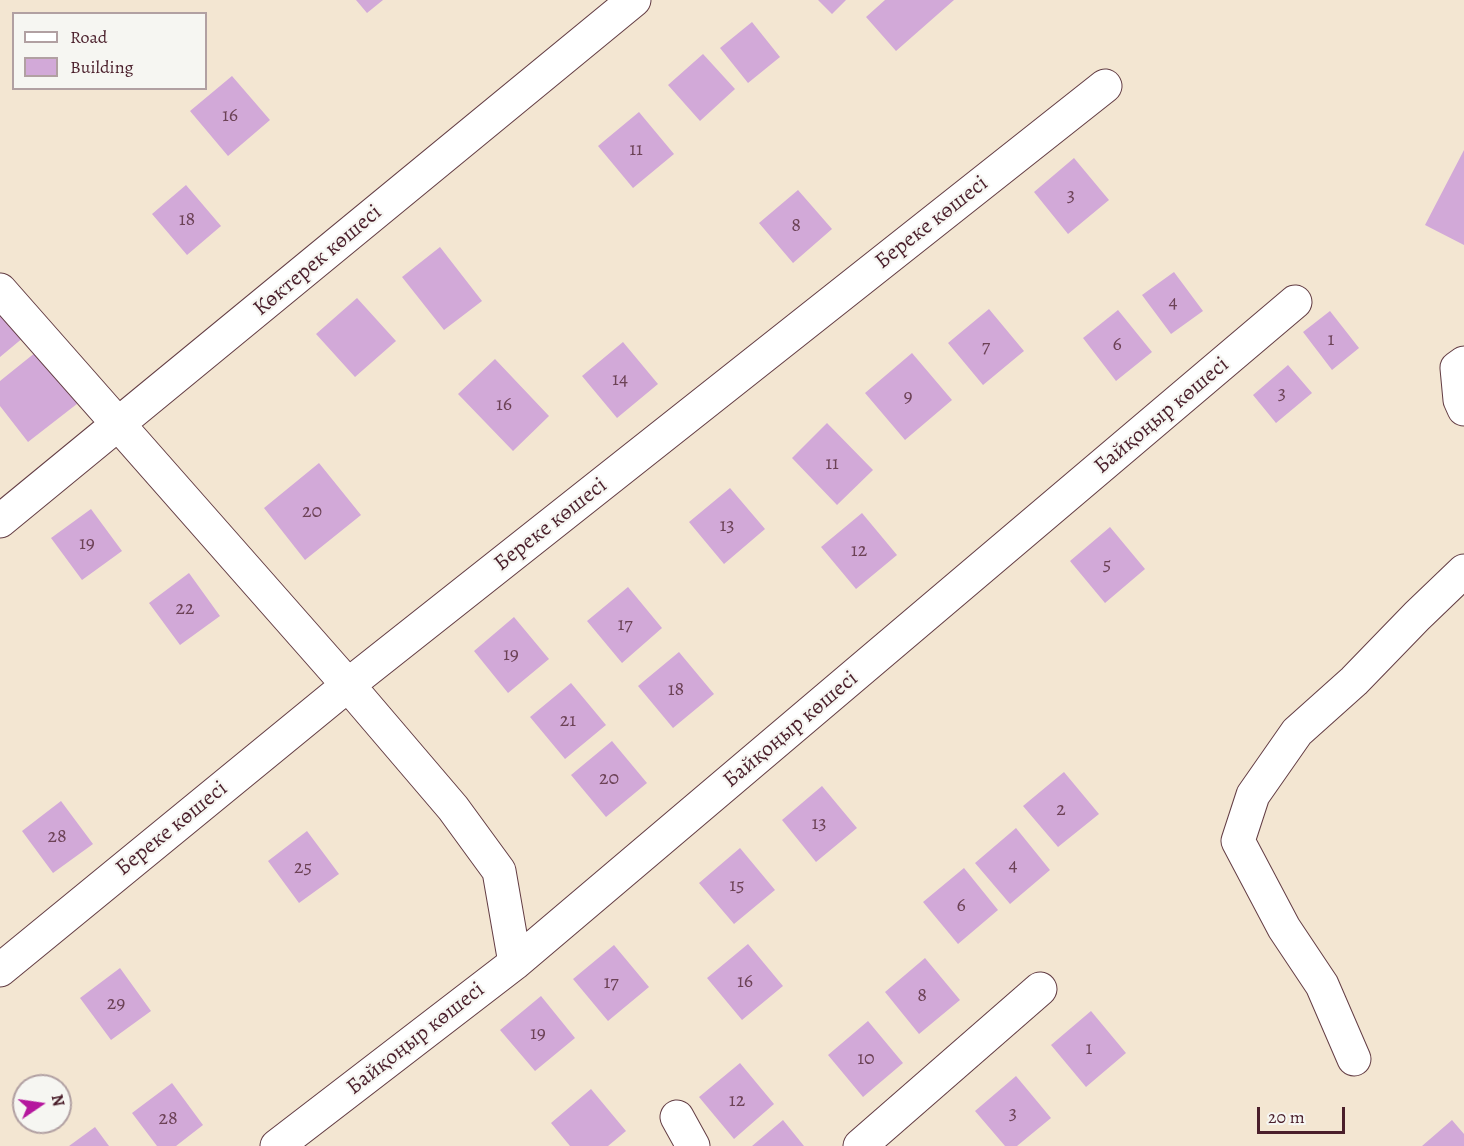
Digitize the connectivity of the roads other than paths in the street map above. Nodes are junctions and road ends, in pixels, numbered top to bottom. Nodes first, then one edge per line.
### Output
1 (634, 0) edge
2 (1106, 86) dead end
3 (0, 290) edge
4 (1295, 302) dead end
5 (1464, 363) edge
6 (1464, 409) edge
7 (120, 424) junction
8 (0, 521) edge
9 (1464, 571) edge
10 (348, 685) junction
11 (515, 963) junction
12 (0, 970) edge
13 (1040, 989) dead end
14 (1354, 1059) dead end
15 (677, 1117) dead end
16 (277, 1146) edge
17 (693, 1146) edge
18 (860, 1146) edge

1 - 7 street, Көктерек көшесі
2 - 10 street, Береке көшесі
3 - 7 street
4 - 11 street, Байқоңыр көшесі
5 - 6 street
7 - 8 street, Көктерек көшесі
7 - 10 street
9 - 14 street
10 - 11 street
10 - 12 street, Береке көшесі
11 - 16 street, Байқоңыр көшесі
13 - 18 street
15 - 17 street

